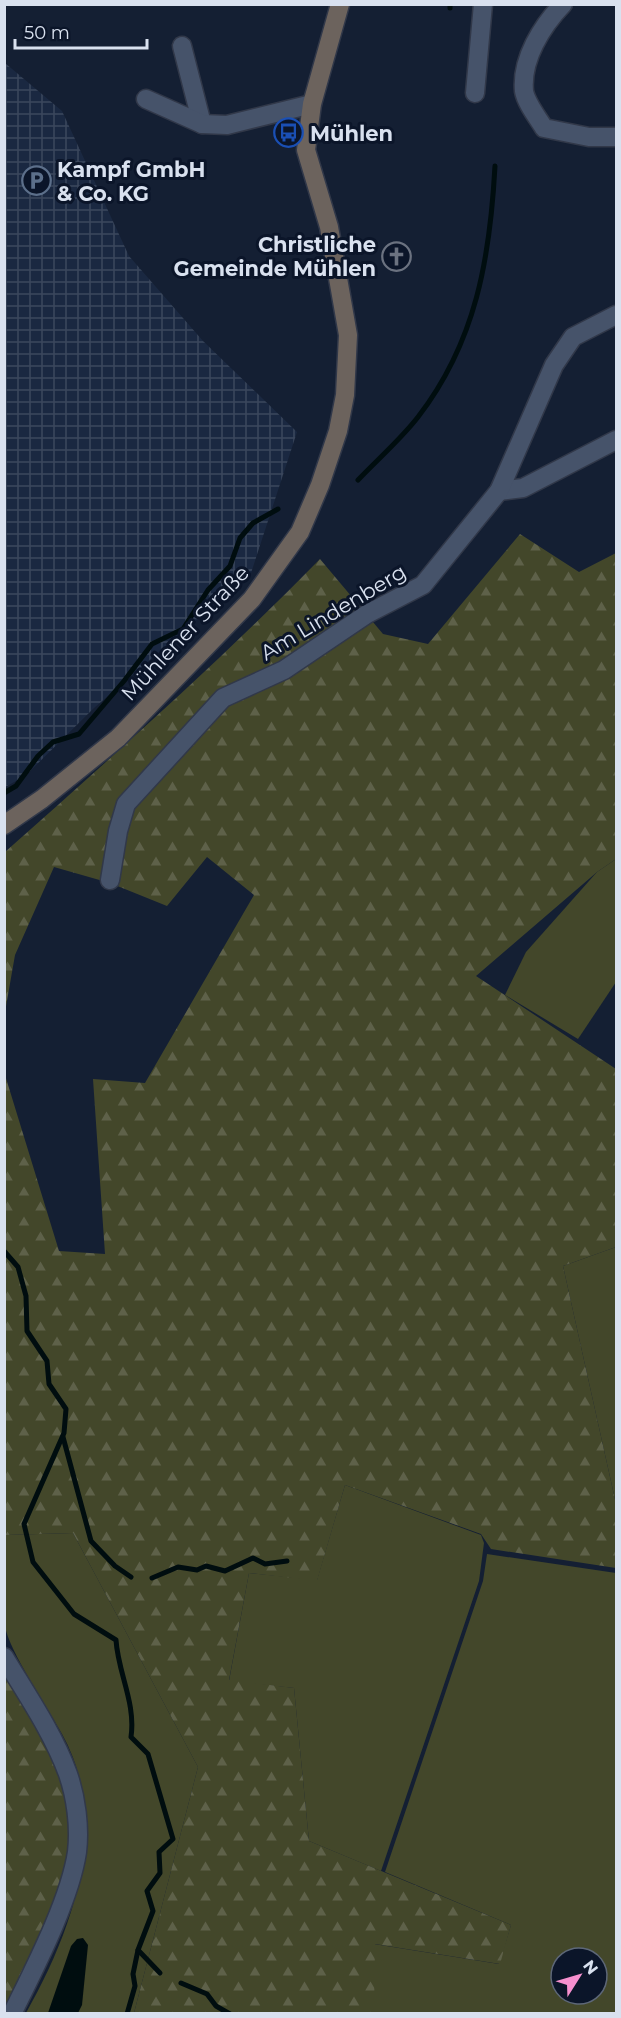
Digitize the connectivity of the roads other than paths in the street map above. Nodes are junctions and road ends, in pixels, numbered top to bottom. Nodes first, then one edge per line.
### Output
1 (340, 4) edge
2 (483, 4) edge
3 (563, 4) edge
4 (182, 46) dead end
5 (475, 93) dead end
6 (146, 99) dead end
7 (312, 104) junction
8 (202, 124) junction
9 (616, 137) edge
10 (616, 315) edge
11 (616, 440) edge
12 (499, 491) junction
13 (4, 825) edge
14 (110, 880) dead end
15 (4, 1657) edge
16 (12, 2013) edge

1 - 7 main road, Mühlener Straße
2 - 5 street
3 - 9 street
4 - 8 street
6 - 8 street
7 - 8 street
7 - 13 main road, Mühlener Straße
10 - 12 street, Am Lindenberg
11 - 12 street
12 - 14 street, Am Lindenberg
15 - 16 street

